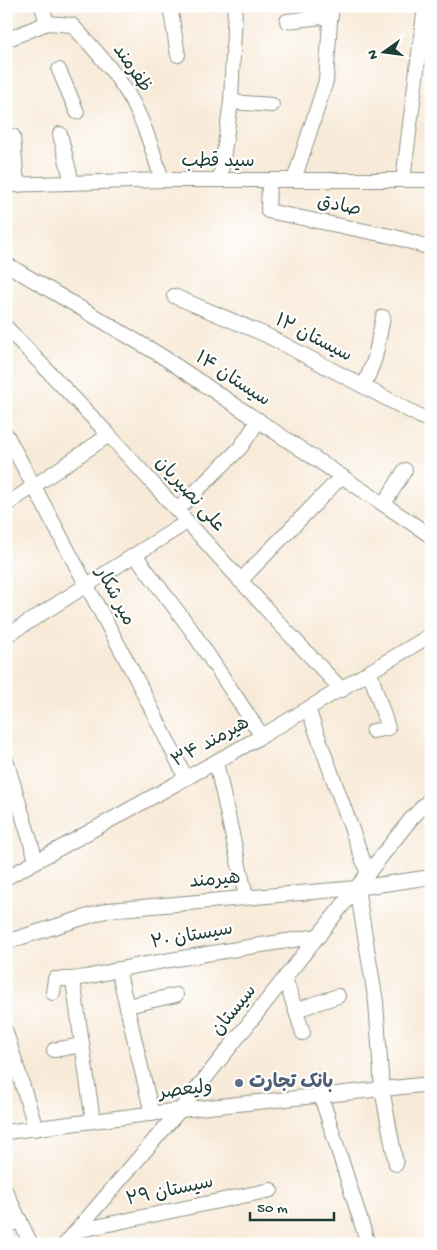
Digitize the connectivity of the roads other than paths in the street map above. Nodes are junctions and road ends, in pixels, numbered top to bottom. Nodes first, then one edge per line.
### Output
1 (42, 6) edge
2 (170, 6) edge
3 (235, 6) edge
4 (425, 6) edge
5 (331, 11) edge
6 (287, 21) dead end
7 (47, 23) junction
8 (6, 40) edge
9 (178, 55) dead end
10 (60, 70) dead end
11 (230, 102) junction
12 (272, 105) dead end
13 (77, 112) dead end
14 (60, 134) dead end
15 (13, 136) dead end
16 (162, 180) junction
17 (220, 180) junction
18 (269, 180) junction
19 (294, 180) junction
20 (403, 180) junction
21 (431, 180) edge
22 (72, 183) junction
23 (12, 185) edge
24 (431, 248) edge
25 (6, 264) edge
26 (174, 296) dead end
27 (383, 317) dead end
28 (6, 327) edge
29 (364, 386) junction
30 (259, 420) junction
31 (431, 422) edge
32 (6, 434) edge
33 (109, 435) junction
34 (404, 470) dead end
35 (342, 476) junction
36 (35, 487) junction
37 (384, 504) junction
38 (6, 505) edge
39 (177, 510) junction
40 (187, 522) junction
41 (431, 536) edge
42 (135, 555) junction
43 (240, 581) junction
44 (86, 586) junction
45 (431, 635) edge
46 (6, 636) edge
47 (370, 673) junction
48 (342, 690) junction
49 (308, 709) junction
50 (374, 732) dead end
51 (262, 736) junction
52 (6, 760) edge
53 (216, 762) junction
54 (186, 778) junction
55 (431, 798) edge
56 (431, 814) edge
57 (411, 819) junction
58 (36, 860) junction
59 (368, 874) junction
60 (431, 877) edge
61 (6, 878) edge
62 (357, 888) junction
63 (246, 897) junction
64 (319, 936) junction
65 (6, 942) edge
66 (118, 969) junction
67 (285, 978) junction
68 (73, 980) junction
69 (53, 993) dead end
70 (176, 995) dead end
71 (338, 996) dead end
72 (127, 1006) junction
73 (296, 1010) junction
74 (303, 1032) dead end
75 (7, 1036) edge
76 (82, 1046) junction
77 (54, 1050) dead end
78 (431, 1084) edge
79 (382, 1089) junction
80 (321, 1096) junction
81 (180, 1110) junction
82 (152, 1114) junction
83 (93, 1121) junction
84 (36, 1129) junction
85 (6, 1132) edge
86 (396, 1164) dead end
87 (271, 1190) dead end
88 (6, 1192) edge
89 (20, 1220) junction
90 (6, 1226) edge
91 (76, 1231) junction
92 (31, 1244) edge
93 (65, 1244) edge
94 (368, 1244) edge

1 - 7 street
2 - 9 street
3 - 11 street
4 - 20 street
5 - 6 street
5 - 19 street
7 - 8 street
7 - 16 street, ظفرمند
10 - 13 street
11 - 12 street
11 - 17 street
14 - 22 street
15 - 23 street
16 - 17 street, سید قطب
16 - 22 street, سید قطب
17 - 18 street, سید قطب
18 - 19 street, سید قطب
18 - 24 street, صادق
19 - 20 street, سید قطب
20 - 21 street, سید قطب
22 - 23 street, سید قطب
25 - 30 street, سیستان ۱۴
26 - 29 street, سیستان ۱۲
27 - 29 street
28 - 33 street, علی نصیریان
29 - 31 street, سیستان ۱۲
30 - 35 street, سیستان ۱۴
30 - 39 street
32 - 36 street, میر شکار
33 - 36 street
33 - 39 street, علی نصیریان
34 - 37 street
35 - 37 street, سیستان ۱۴
35 - 43 street
36 - 38 street
36 - 44 street, میر شکار
37 - 41 street, سیستان ۱۴
39 - 40 street, علی نصیریان
40 - 42 street
40 - 43 street, علی نصیریان
42 - 44 street
42 - 51 street
43 - 48 street, علی نصیریان
44 - 46 street
44 - 54 street, میر شکار
45 - 47 street, هیرمند ۳۴
47 - 48 street, هیرمند ۳۴
47 - 50 street
48 - 49 street, هیرمند ۳۴
49 - 51 street, هیرمند ۳۴
49 - 59 street
51 - 53 street, هیرمند ۳۴
52 - 58 street
53 - 54 street, هیرمند ۳۴
53 - 63 street
54 - 58 street, هیرمند ۳۴
55 - 57 street, سیستان
56 - 57 street
57 - 59 street, سیستان
58 - 61 street, هیرمند ۳۴
59 - 62 street, سیستان
60 - 62 street, هیرمند
62 - 63 street, هیرمند
62 - 64 street, سیستان
62 - 79 street
63 - 65 street, هیرمند
64 - 66 street, سیستان ۲۰
64 - 67 street, سیستان
66 - 68 street, سیستان ۲۰
66 - 72 street
67 - 73 street
67 - 81 street, سیستان
68 - 69 street, سیستان ۲۰
68 - 76 street
70 - 72 street
71 - 73 street
72 - 82 street
73 - 74 street
75 - 84 street
76 - 77 street
76 - 83 street
78 - 79 street, ولیعصر
79 - 80 street, ولیعصر
79 - 86 street
80 - 81 street, ولیعصر
80 - 94 street
81 - 82 street, ولیعصر
81 - 91 street, سیستان
82 - 83 street, ولیعصر
83 - 84 street, ولیعصر
84 - 85 street, ولیعصر
87 - 91 street, سیستان ۲۹
88 - 89 street
89 - 90 street
89 - 92 street
91 - 93 street, سیستان

